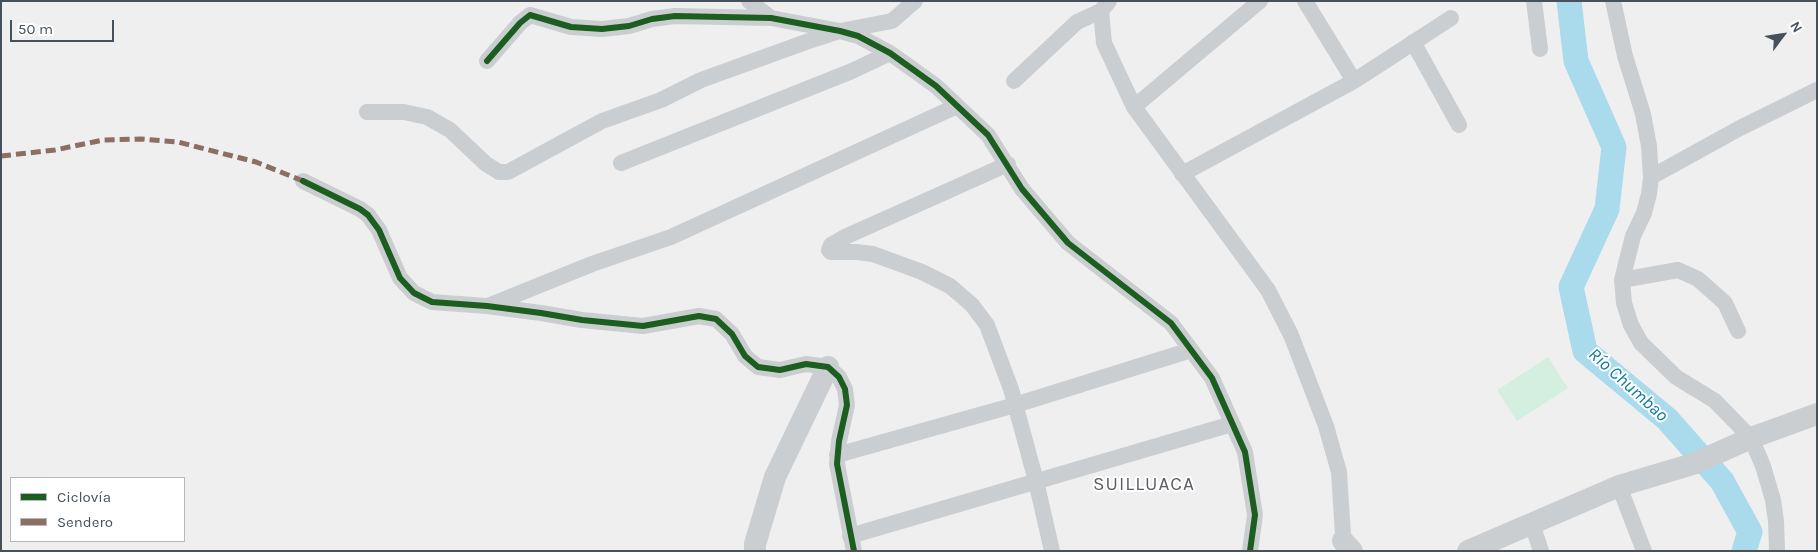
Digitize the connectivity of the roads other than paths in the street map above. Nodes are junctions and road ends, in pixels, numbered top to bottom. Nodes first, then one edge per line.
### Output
1 (749, 1) edge
2 (915, 1) edge
3 (1260, 1) edge
4 (1305, 1) edge
5 (1534, 1) edge
6 (1613, 1) edge
7 (1105, 6) edge
8 (771, 18) junction
9 (1451, 18) dead end
10 (840, 31) junction
11 (1413, 42) junction
12 (1540, 49) dead end
13 (890, 54) junction
14 (487, 61) dead end
15 (1014, 81) dead end
16 (1354, 81) junction
17 (1817, 90) edge
18 (957, 106) junction
19 (1134, 107) junction
20 (366, 112) dead end
21 (1459, 125) dead end
22 (620, 163) dead end
23 (1008, 164) junction
24 (1182, 174) junction
25 (1651, 177) junction
26 (302, 181) dead end
27 (1622, 280) junction
28 (487, 306) junction
29 (1738, 331) dead end
30 (1191, 350) junction
31 (828, 367) junction
32 (1015, 405) junction
33 (1817, 414) edge
34 (1232, 424) junction
35 (1747, 440) junction
36 (837, 455) junction
37 (1036, 481) junction
38 (1619, 486) junction
39 (1532, 524) junction
40 (852, 543) edge
41 (1346, 547) edge
42 (755, 551) edge
43 (1052, 551) edge
44 (1250, 551) edge
45 (1468, 551) edge
46 (1541, 551) edge
47 (1644, 551) edge
48 (1777, 551) edge

1 - 8 street
2 - 10 street
3 - 19 street
4 - 16 street
5 - 12 street
6 - 25 street
7 - 15 street
7 - 19 street
8 - 10 street
8 - 14 street
9 - 11 street
10 - 13 street
10 - 20 street
11 - 16 street
11 - 21 street
13 - 18 street
13 - 22 street
16 - 24 street
17 - 25 street
18 - 23 street
18 - 28 street
19 - 24 street
23 - 30 street
23 - 32 street
24 - 41 street
25 - 27 street
26 - 28 street
27 - 29 street
27 - 35 street
28 - 31 street
30 - 32 street
30 - 34 street
31 - 36 street
31 - 42 street
32 - 36 street
32 - 37 street
33 - 35 street
34 - 37 street
34 - 44 street
35 - 38 street
35 - 48 street
36 - 40 street
37 - 40 street
37 - 43 street
38 - 39 street
38 - 47 street
39 - 45 street
39 - 46 street

